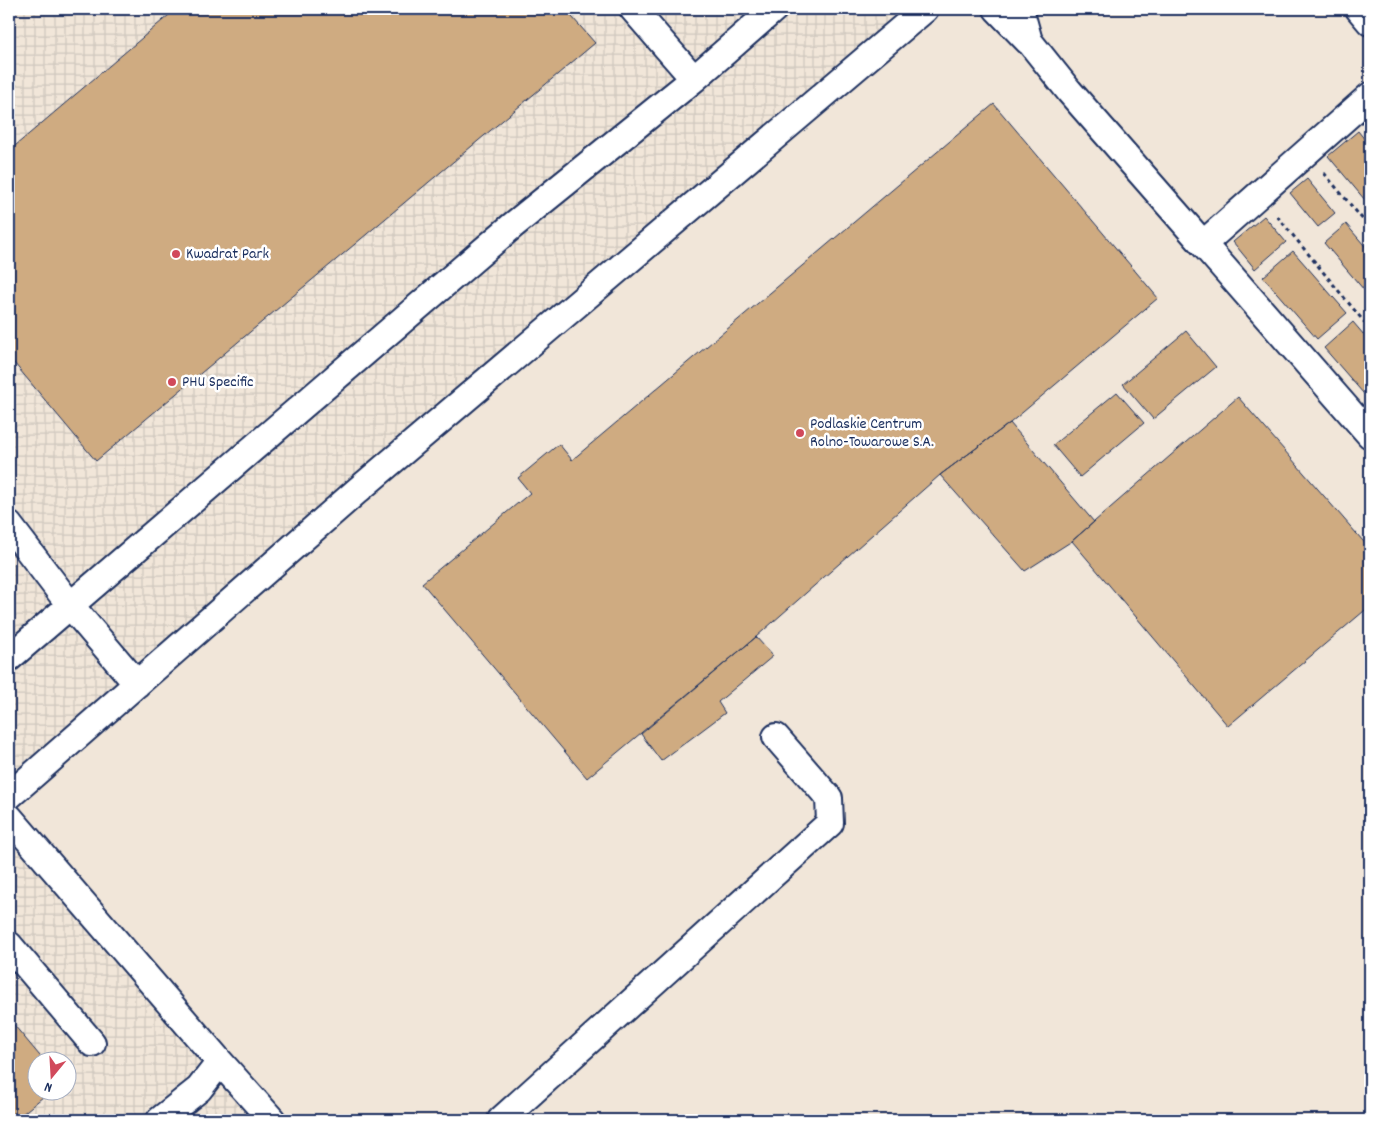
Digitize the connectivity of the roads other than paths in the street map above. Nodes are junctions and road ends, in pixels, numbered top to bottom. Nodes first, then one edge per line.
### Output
1 (633, 9) edge
2 (774, 9) edge
3 (925, 9) edge
4 (998, 9) edge
5 (1020, 9) edge
6 (1359, 9) edge
7 (1370, 22) edge
8 (1029, 41) junction
9 (694, 79) junction
10 (1370, 96) edge
11 (1203, 244) junction
12 (1370, 435) edge
13 (9, 525) edge
14 (70, 606) junction
15 (9, 658) edge
16 (137, 684) junction
17 (776, 737) dead end
18 (9, 796) edge
19 (9, 817) edge
20 (9, 945) edge
21 (92, 1043) dead end
22 (220, 1062) junction
23 (174, 1116) edge
24 (272, 1120) edge
25 (501, 1120) edge

1 - 9 street
2 - 9 street
3 - 16 street
4 - 8 street
5 - 8 street
6 - 7 street
8 - 11 street
9 - 14 street
10 - 11 street
11 - 12 street
13 - 14 street
14 - 15 street
14 - 16 street
16 - 18 street
17 - 25 street
19 - 22 street
20 - 21 street
22 - 23 street
22 - 24 street

